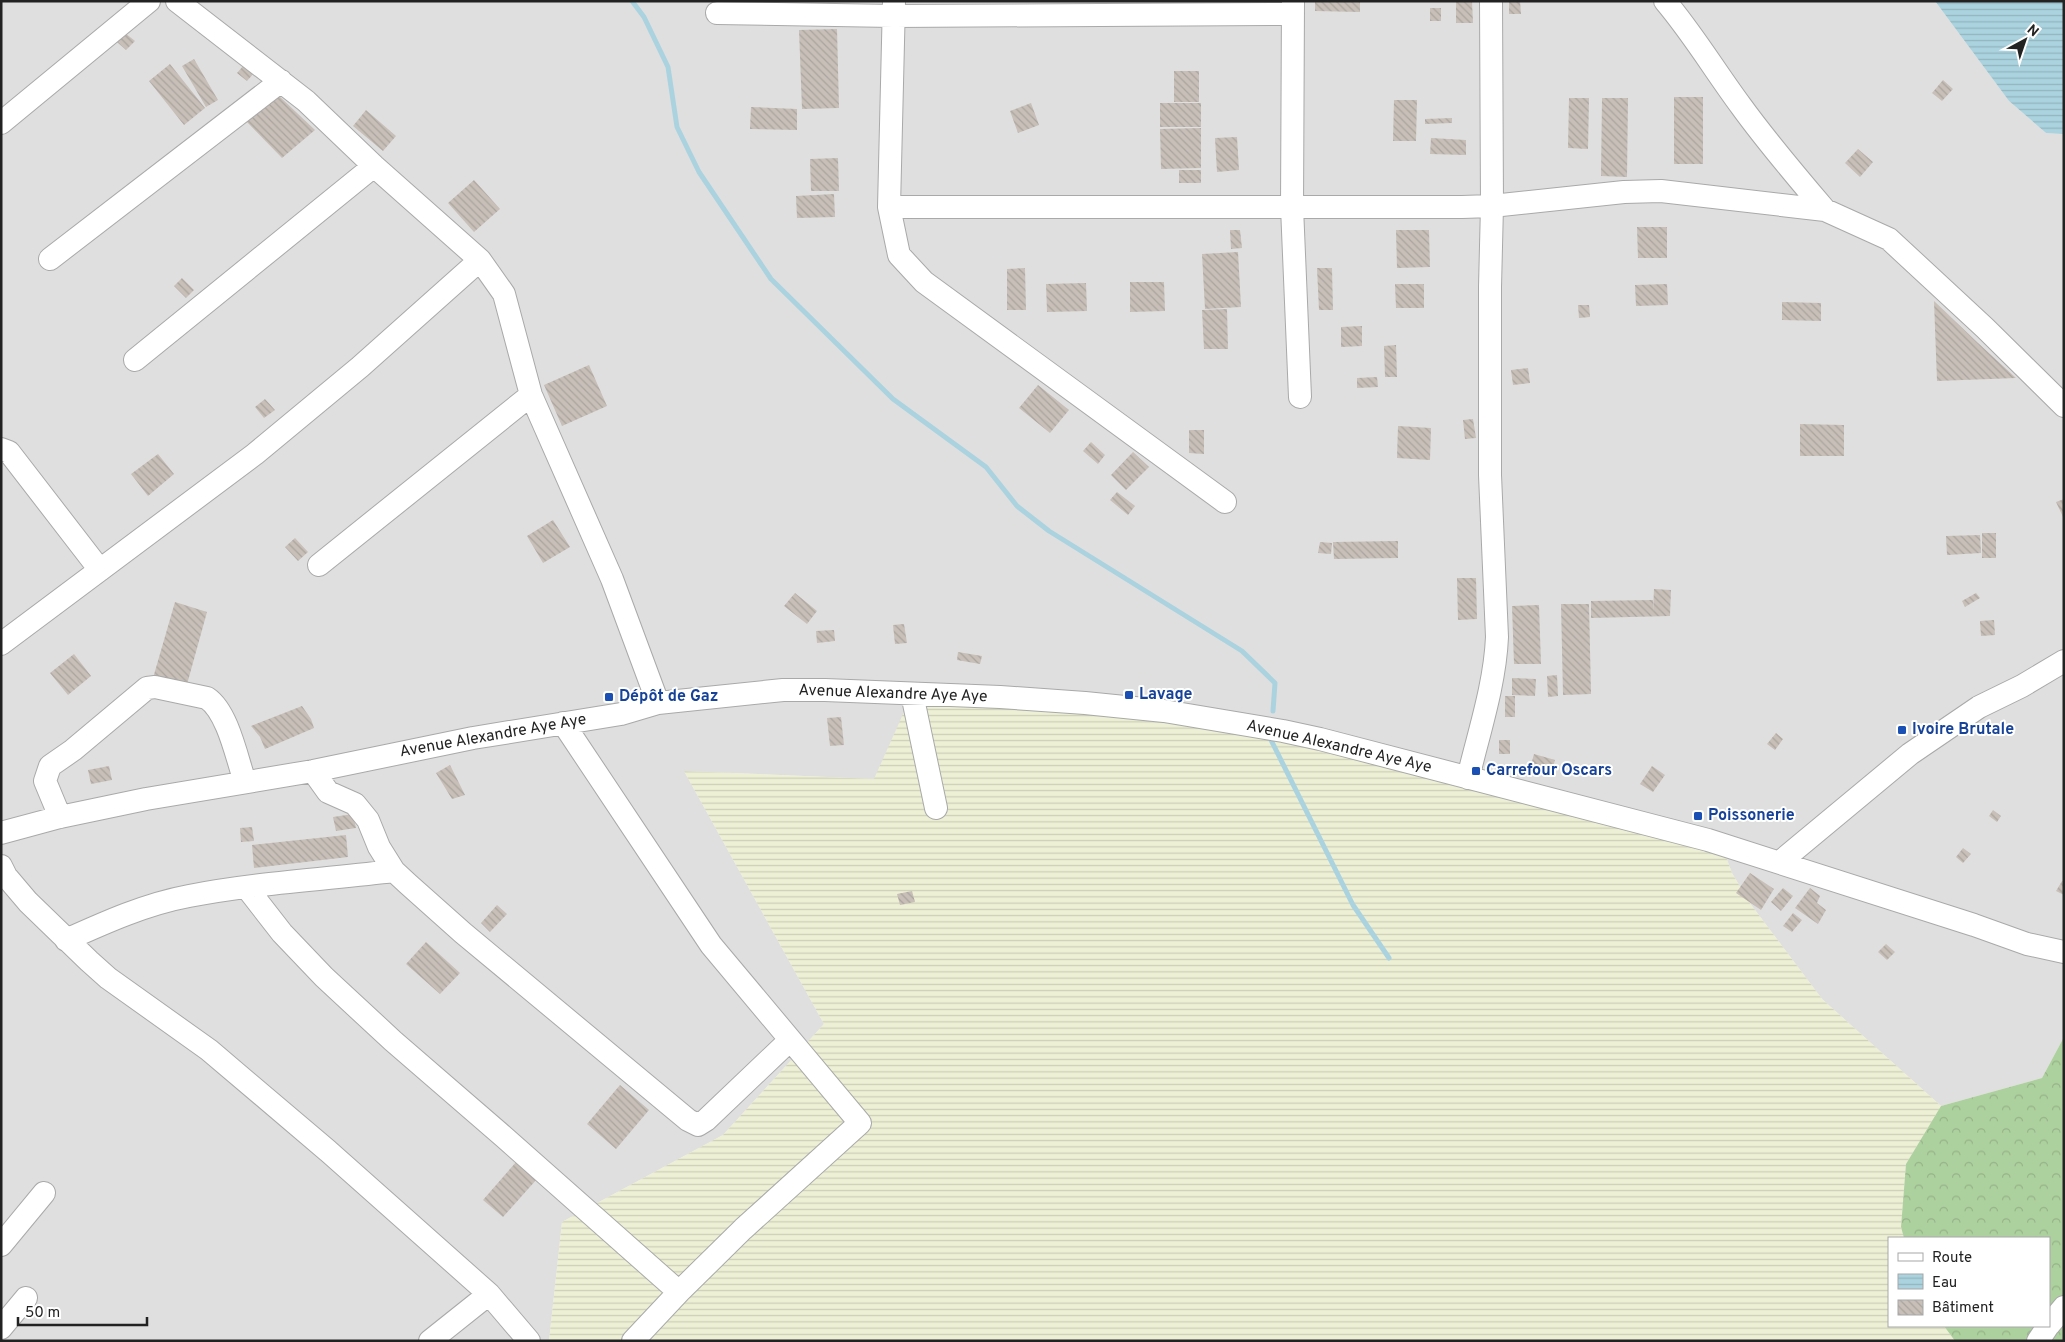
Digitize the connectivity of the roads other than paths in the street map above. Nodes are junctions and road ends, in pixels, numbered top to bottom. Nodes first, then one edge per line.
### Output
1 (149, 1) edge
2 (177, 1) edge
3 (1491, 1) edge
4 (1665, 1) edge
5 (1293, 7) edge
6 (893, 8) edge
7 (727, 9) edge
8 (281, 81) junction
9 (1, 123) edge
10 (374, 166) junction
11 (1492, 206) junction
12 (889, 207) junction
13 (1292, 207) junction
14 (1825, 210) junction
15 (50, 259) dead end
16 (480, 260) junction
17 (135, 360) dead end
18 (532, 395) junction
19 (1300, 397) dead end
20 (2064, 406) edge
21 (1, 450) edge
22 (1225, 502) dead end
23 (319, 565) dead end
24 (100, 570) junction
25 (1, 644) edge
26 (2064, 661) edge
27 (912, 694) junction
28 (658, 703) junction
29 (563, 723) junction
30 (313, 771) junction
31 (1468, 778) junction
32 (245, 782) junction
33 (936, 808) dead end
34 (60, 818) junction
35 (1, 833) edge
36 (1780, 862) junction
37 (1, 866) edge
38 (394, 871) junction
39 (247, 888) junction
40 (66, 940) junction
41 (2064, 952) edge
42 (789, 1041) junction
43 (44, 1193) dead end
44 (1, 1245) edge
45 (678, 1292) junction
46 (489, 1294) junction
47 (26, 1298) dead end
48 (2064, 1306) edge
49 (2050, 1323) edge
50 (2047, 1327) edge
51 (1, 1328) edge
52 (430, 1341) edge
53 (528, 1341) edge
54 (634, 1341) edge
55 (2038, 1341) edge

1 - 9 street
2 - 8 street
3 - 11 street
4 - 14 street
5 - 6 street
5 - 13 street
6 - 7 street
6 - 12 street
8 - 10 street
8 - 15 street
10 - 16 street
10 - 17 street
11 - 13 street
11 - 14 street
11 - 31 street
12 - 13 street
12 - 22 street
13 - 19 street
14 - 20 street
16 - 18 street
16 - 24 street
18 - 23 street
18 - 28 street
21 - 24 street
24 - 25 street
26 - 36 street
27 - 28 street, Avenue Alexandre Aye Aye
27 - 31 street, Avenue Alexandre Aye Aye
27 - 33 street
28 - 29 street, Avenue Alexandre Aye Aye
29 - 30 street, Avenue Alexandre Aye Aye
29 - 42 street
30 - 32 street, Avenue Alexandre Aye Aye
30 - 38 street
31 - 36 street, Avenue Alexandre Aye Aye
32 - 34 street, Avenue Alexandre Aye Aye
32 - 34 street
34 - 35 street, Avenue Alexandre Aye Aye
36 - 41 street, Avenue Alexandre Aye Aye
37 - 40 street
38 - 39 street
38 - 42 street
39 - 40 street
39 - 45 street
40 - 46 street
42 - 45 street
43 - 44 street
45 - 54 street
46 - 52 street
46 - 53 street
47 - 51 street
48 - 49 street
50 - 55 street

